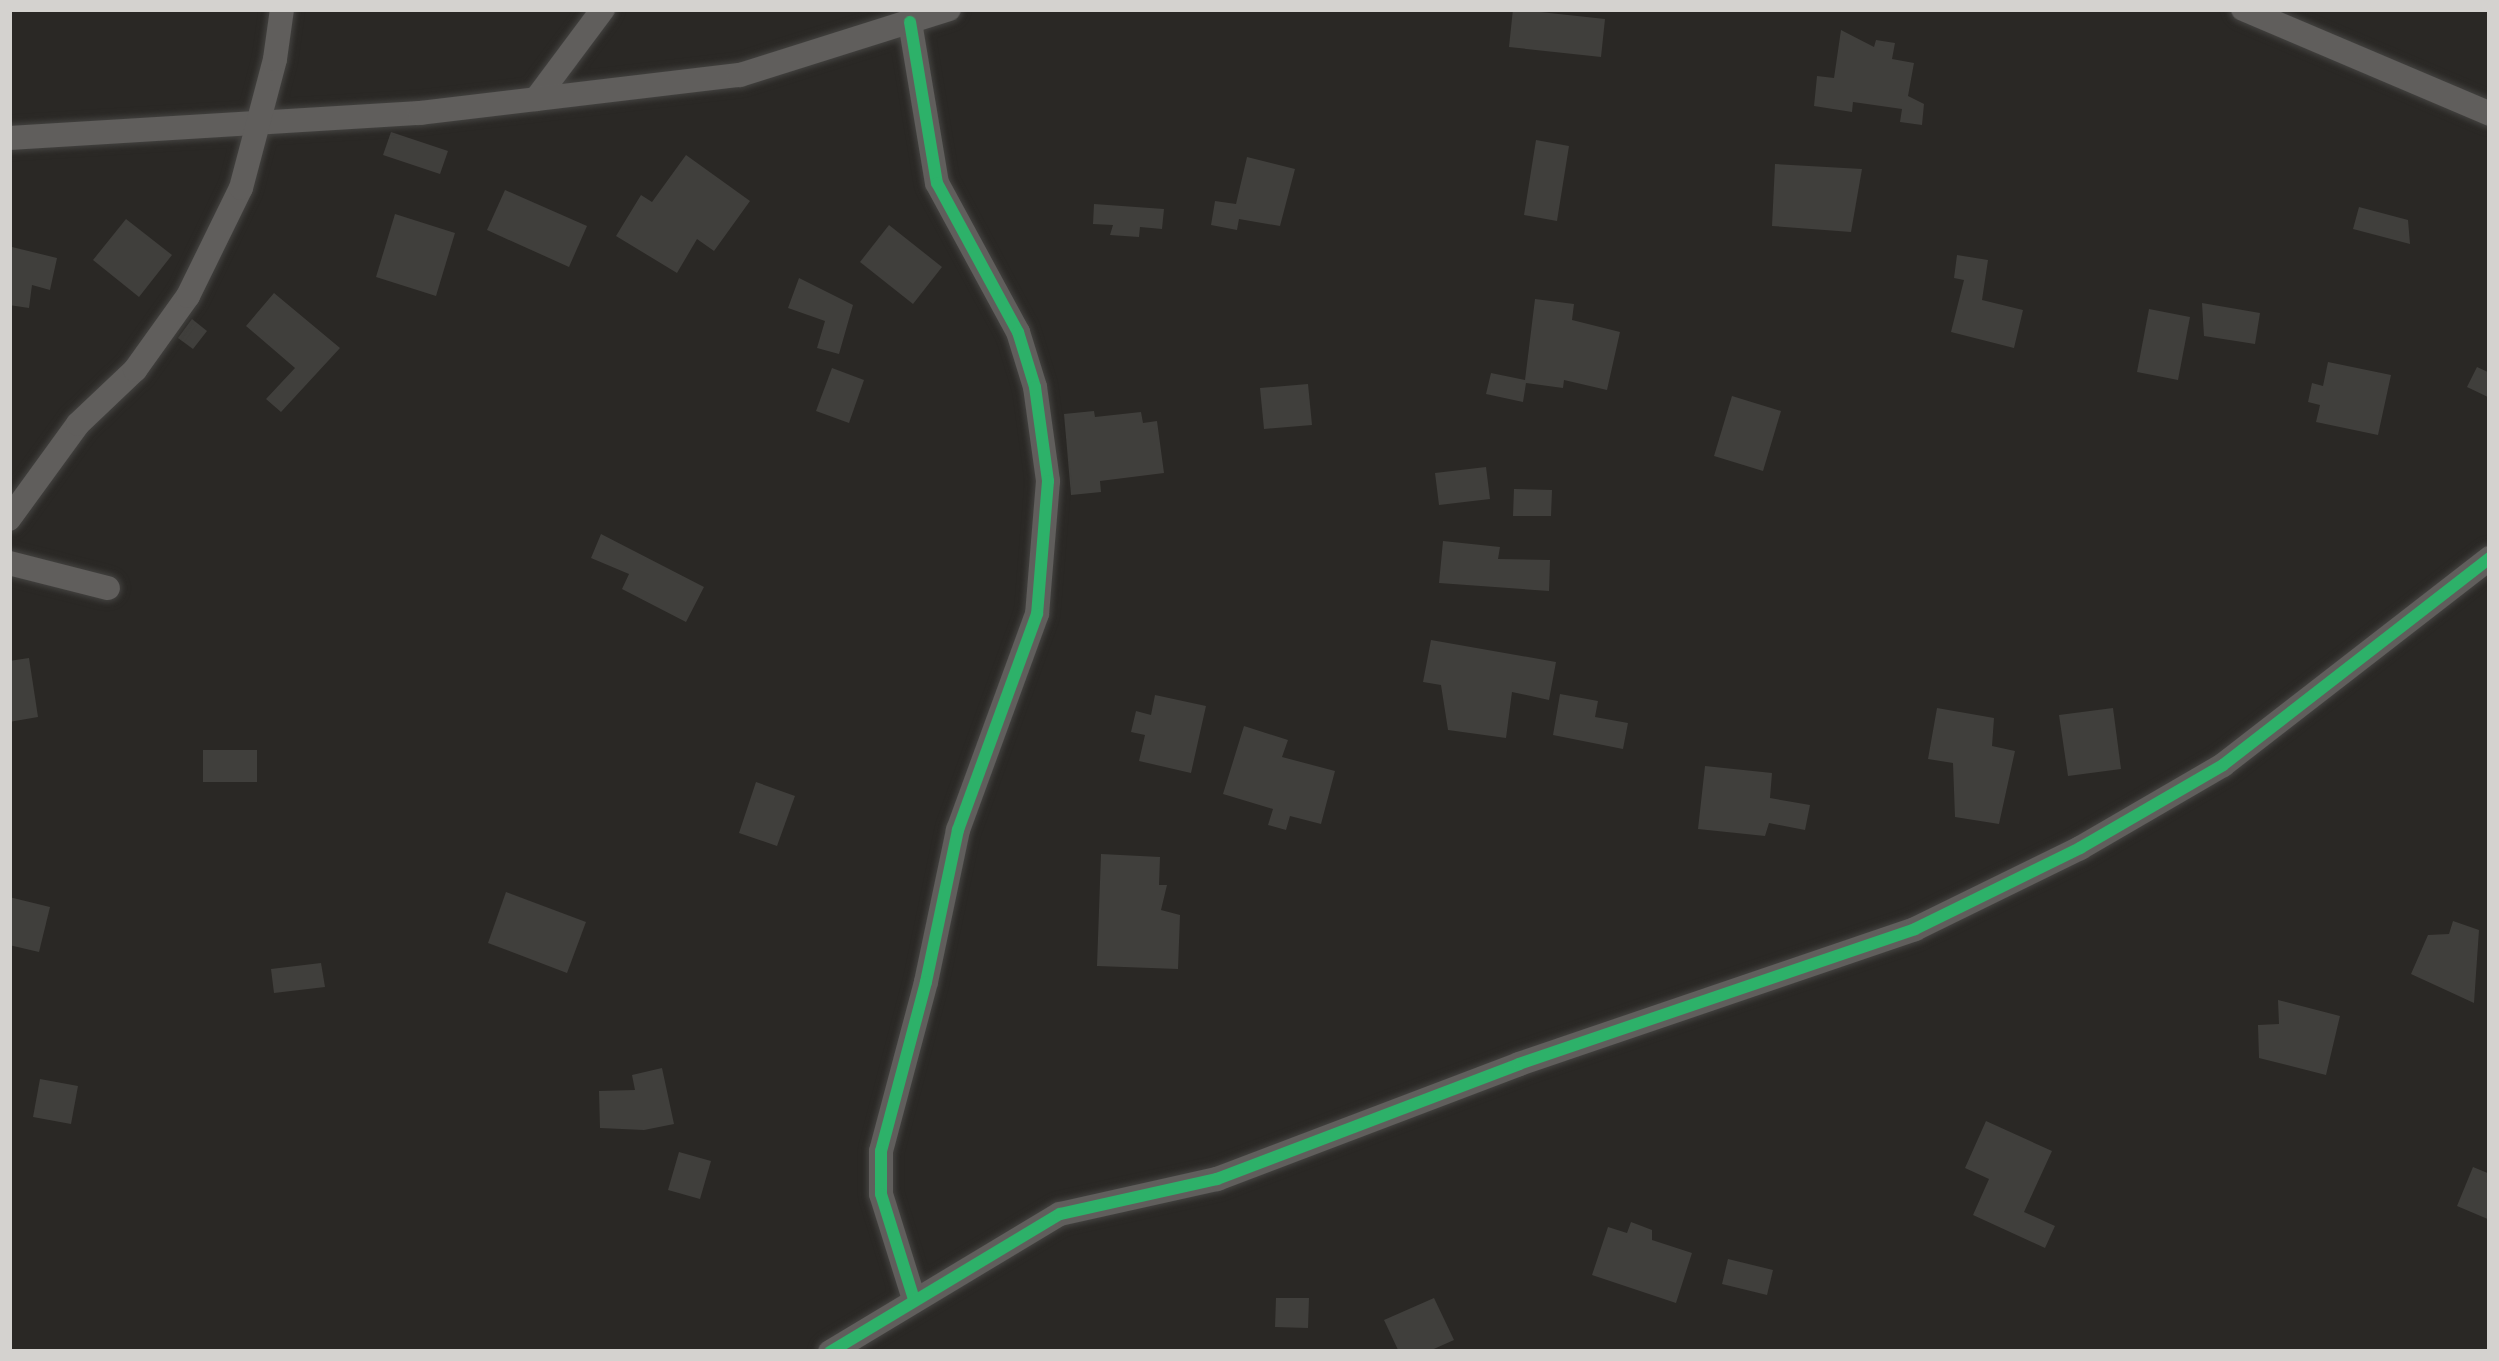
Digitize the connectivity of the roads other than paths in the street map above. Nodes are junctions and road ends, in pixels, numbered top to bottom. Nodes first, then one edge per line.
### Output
1 (282, 9) edge
2 (603, 9) edge
3 (949, 9) edge
4 (2243, 9) edge
5 (910, 22) junction
6 (536, 99) junction
7 (2490, 114) edge
8 (261, 122) junction
9 (9, 138) edge
10 (9, 519) edge
11 (2490, 558) edge
12 (9, 563) edge
13 (108, 589) dead end
14 (914, 1300) junction
15 (830, 1352) edge

1 - 8 street
2 - 6 street
3 - 5 street
4 - 7 street
5 - 6 street
5 - 14 street
6 - 8 street
8 - 9 street
8 - 10 street
11 - 14 street
12 - 13 street
14 - 15 street

